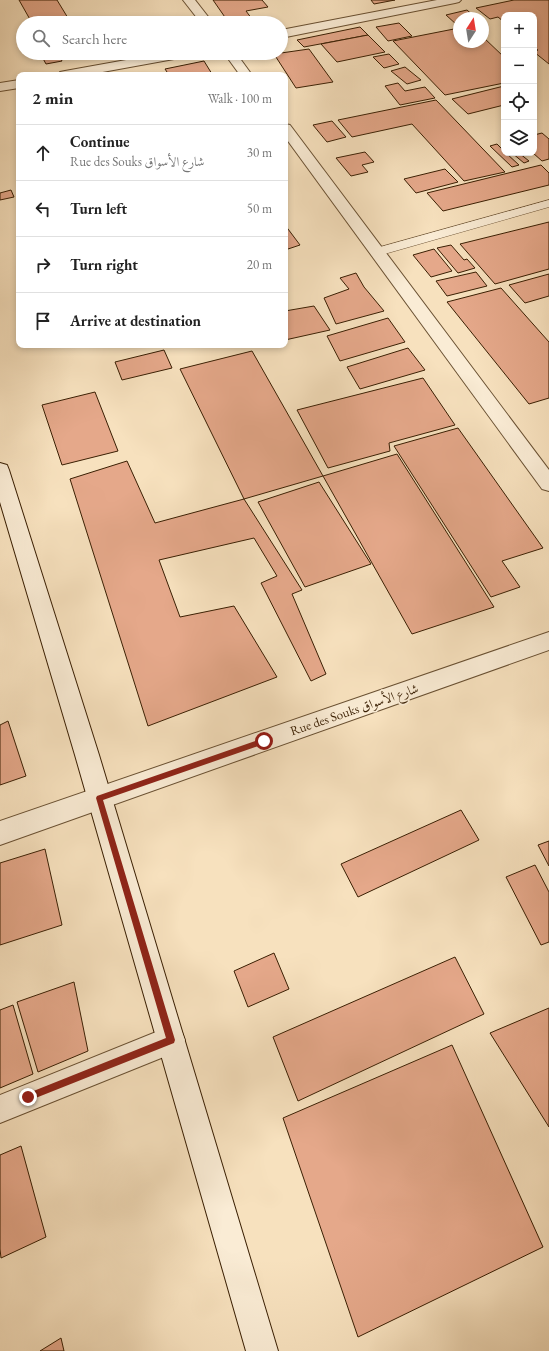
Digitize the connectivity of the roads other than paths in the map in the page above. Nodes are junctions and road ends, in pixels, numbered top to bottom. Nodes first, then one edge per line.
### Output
1 (190, 0) edge
2 (455, 0) edge
3 (202, 16) edge
4 (288, 33) edge
5 (147, 60) edge
6 (235, 60) edge
7 (81, 72) edge
8 (244, 72) edge
9 (16, 84) edge
10 (0, 87) edge
11 (288, 132) edge
12 (549, 203) edge
13 (377, 252) junction
14 (0, 470) edge
15 (549, 484) edge
16 (549, 641) edge
17 (99, 798) junction
18 (0, 834) edge
19 (171, 1040) junction
20 (0, 1109) edge
21 (262, 1351) edge

1 - 3 street
2 - 4 street
5 - 7 street
6 - 8 street
9 - 10 street
11 - 13 street
12 - 13 lane
13 - 15 street
14 - 17 street
16 - 17 street, Rue des Souks شارع الأسواق
17 - 18 street, Rue des Souks شارع الأسواق
17 - 19 street
19 - 20 street
19 - 21 street

